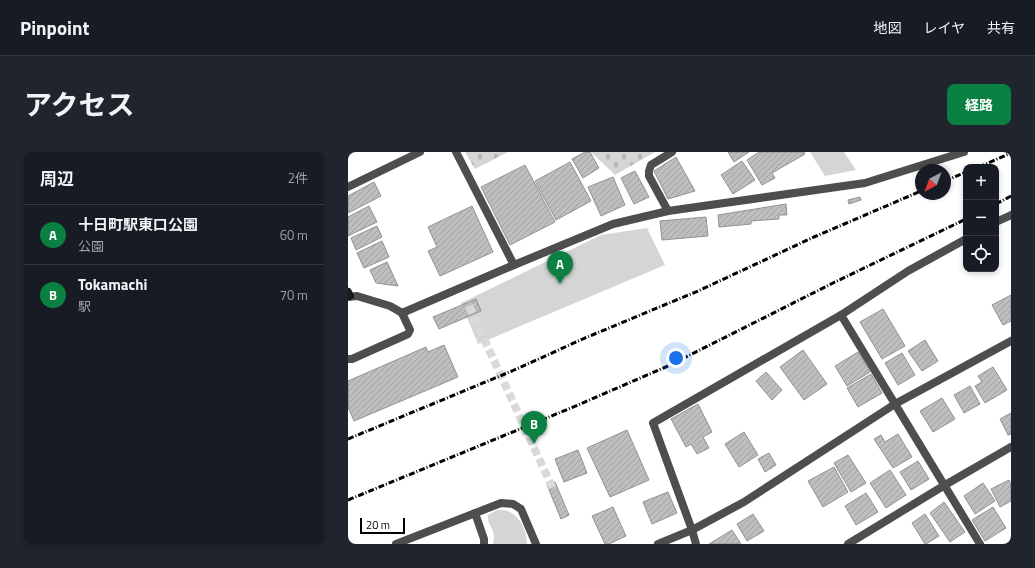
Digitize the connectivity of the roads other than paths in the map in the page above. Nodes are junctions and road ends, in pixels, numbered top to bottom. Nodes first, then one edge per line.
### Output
1 (420, 152) edge
2 (456, 152) edge
3 (672, 152) edge
4 (964, 152) edge
5 (348, 188) edge
6 (668, 211) junction
7 (1011, 215) edge
8 (999, 221) edge
9 (963, 241) edge
10 (514, 265) junction
11 (349, 295) edge
12 (402, 313) junction
13 (841, 315) junction
14 (1011, 341) edge
15 (348, 359) edge
16 (895, 404) junction
17 (1011, 447) edge
18 (945, 485) junction
19 (475, 513) junction
20 (692, 530) junction
21 (532, 534) junction
22 (396, 544) edge
23 (484, 544) edge
24 (532, 544) edge
25 (536, 544) edge
26 (658, 544) edge
27 (696, 544) edge
28 (848, 544) edge
29 (980, 544) edge

1 - 5 street
2 - 10 street
3 - 6 street
4 - 6 street
6 - 10 street
7 - 8 street
9 - 13 street
10 - 12 street
11 - 12 street
12 - 15 street
13 - 16 street
13 - 20 street
14 - 16 street
16 - 18 street
16 - 20 street
17 - 18 street
18 - 28 street
18 - 29 street
19 - 21 street
19 - 22 street
19 - 23 street
20 - 26 street
20 - 27 street
21 - 24 street
21 - 25 street

